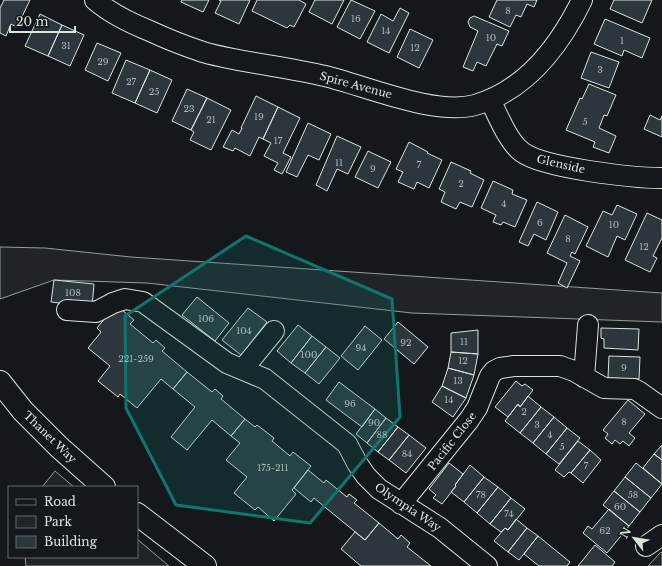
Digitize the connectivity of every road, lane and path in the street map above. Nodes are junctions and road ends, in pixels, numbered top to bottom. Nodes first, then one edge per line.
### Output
1 (95, 0) edge
2 (582, 0) edge
3 (490, 100) junction
4 (662, 178) edge
5 (67, 310) dead end
6 (588, 325) dead end
7 (274, 331) dead end
8 (243, 369) junction
9 (584, 377) junction
10 (0, 382) edge
11 (662, 408) edge
12 (103, 486) edge
13 (402, 504) junction
14 (138, 515) edge
15 (662, 535) edge
16 (646, 546) dead end
17 (205, 566) edge
18 (487, 566) edge

1 - 3 street, Spire Avenue
2 - 3 street, Spire Avenue
3 - 4 street, Glenside
5 - 8 street, Olympia Way
6 - 9 street
7 - 8 street
8 - 13 street, Olympia Way
9 - 11 street, Pacific Close
9 - 13 street, Pacific Close
10 - 12 main road, Thanet Way
13 - 18 street, Olympia Way
14 - 17 main road
15 - 16 street

